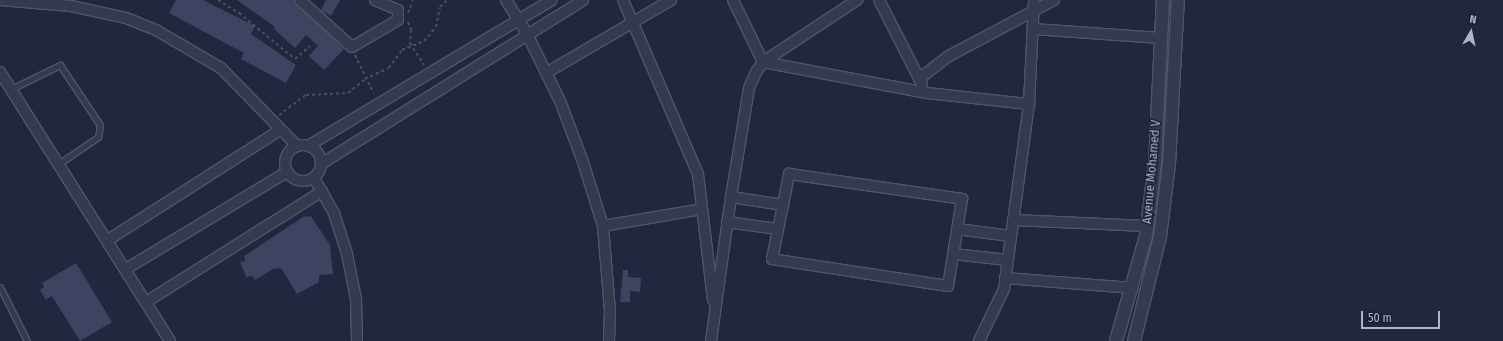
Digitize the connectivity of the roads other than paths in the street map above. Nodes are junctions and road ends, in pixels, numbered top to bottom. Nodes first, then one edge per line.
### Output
1 (0, 0) edge
2 (300, 0) edge
3 (375, 0) edge
4 (506, 0) edge
5 (552, 0) edge
6 (583, 0) edge
7 (623, 0) edge
8 (671, 0) edge
9 (733, 0) edge
10 (857, 0) edge
11 (879, 0) edge
12 (1054, 0) edge
13 (1162, 0) edge
14 (1178, 0) edge
15 (1034, 5) edge
16 (519, 20) junction
17 (633, 24) junction
18 (1033, 29) junction
19 (527, 34) junction
20 (1161, 38) junction
21 (763, 62) junction
22 (0, 72) edge
23 (546, 73) junction
24 (919, 79) junction
25 (11, 89) junction
26 (928, 93) junction
27 (1029, 104) junction
28 (280, 130) junction
29 (297, 146) junction
30 (312, 148) junction
31 (321, 164) junction
32 (57, 165) junction
33 (287, 172) junction
34 (314, 178) junction
35 (322, 191) junction
36 (731, 198) junction
37 (783, 205) junction
38 (702, 209) junction
39 (1013, 220) junction
40 (727, 222) junction
41 (602, 226) junction
42 (1147, 226) junction
43 (778, 228) junction
44 (957, 229) junction
45 (1011, 236) junction
46 (108, 240) junction
47 (953, 254) junction
48 (1008, 260) junction
49 (126, 269) junction
50 (1005, 278) junction
51 (0, 287) edge
52 (1133, 288) junction
53 (146, 302) junction
54 (715, 314) junction
55 (28, 341) edge
56 (170, 341) edge
57 (357, 341) edge
58 (609, 341) edge
59 (711, 341) edge
60 (979, 341) edge
61 (1116, 341) edge
62 (1134, 341) edge

1 - 28 street
2 - 3 street
4 - 16 street
5 - 16 street
6 - 19 street
7 - 17 street
8 - 17 street
9 - 21 street
10 - 21 street
11 - 24 street
12 - 15 street
13 - 20 street, Avenue Mohamed V
14 - 62 street, Avenue Mohamed V
15 - 18 street
15 - 24 street
16 - 19 street
16 - 30 street
17 - 23 street
17 - 38 street
18 - 20 street
18 - 27 street
19 - 23 street
19 - 31 street
20 - 42 street, Avenue Mohamed V
21 - 26 street
21 - 36 street
22 - 25 street
23 - 41 street
24 - 26 street
25 - 32 street
25 - 32 lane
26 - 27 street
27 - 39 street
28 - 29 street
28 - 46 street
29 - 30 street
29 - 33 street
30 - 31 street
31 - 34 street
32 - 46 street
33 - 34 street
33 - 49 street
34 - 35 street
35 - 53 street
35 - 57 street
36 - 37 street
36 - 40 street
37 - 43 street
37 - 44 street
38 - 41 street
38 - 54 street
39 - 42 street
39 - 45 street
40 - 43 street
40 - 54 street
41 - 58 street
42 - 52 street, Avenue Mohamed V
43 - 47 street
44 - 45 street
44 - 47 street
45 - 48 street
46 - 49 street
47 - 48 street
48 - 50 street
49 - 53 street
50 - 52 street
50 - 60 street
51 - 55 lane
52 - 61 street, Avenue Mohamed V
53 - 56 street
54 - 59 street

